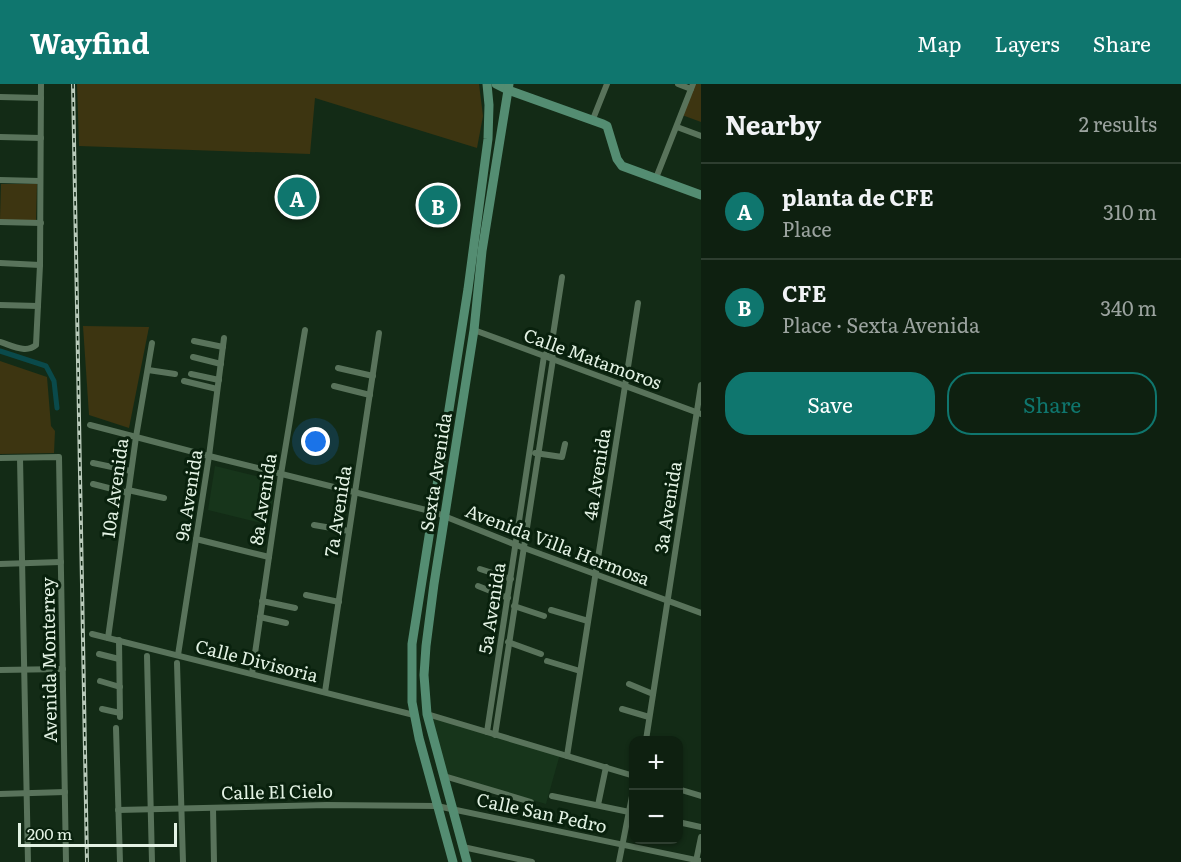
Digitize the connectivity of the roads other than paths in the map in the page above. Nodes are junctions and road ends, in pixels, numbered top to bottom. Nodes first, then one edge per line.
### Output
1 (41, 84) edge
2 (487, 84) edge
3 (496, 84) edge
4 (607, 84) edge
5 (678, 84) edge
6 (508, 87) edge
7 (692, 87) edge
8 (0, 97) edge
9 (41, 98) junction
10 (593, 119) junction
11 (677, 127) junction
12 (0, 136) edge
13 (701, 136) edge
14 (41, 138) junction
15 (656, 178) junction
16 (0, 180) edge
17 (40, 181) junction
18 (701, 195) edge
19 (0, 222) edge
20 (41, 223) junction
21 (0, 263) edge
22 (40, 265) junction
23 (562, 276) dead end
24 (638, 303) dead end
25 (0, 305) edge
26 (38, 306) junction
27 (305, 330) dead end
28 (474, 330) junction
29 (379, 333) dead end
30 (224, 338) dead end
31 (194, 341) dead end
32 (0, 342) edge
33 (152, 342) dead end
34 (223, 347) junction
35 (551, 348) junction
36 (544, 356) junction
37 (193, 357) dead end
38 (553, 358) junction
39 (221, 364) junction
40 (338, 369) dead end
41 (148, 370) junction
42 (175, 374) dead end
43 (191, 374) dead end
44 (373, 376) junction
45 (219, 380) junction
46 (184, 381) dead end
47 (701, 385) edge
48 (334, 386) dead end
49 (624, 386) junction
50 (217, 389) junction
51 (370, 395) junction
52 (699, 413) edge
53 (90, 424) dead end
54 (136, 437) junction
55 (565, 444) dead end
56 (530, 452) junction
57 (538, 454) junction
58 (209, 456) junction
59 (0, 458) edge
60 (20, 458) junction
61 (93, 464) dead end
62 (131, 471) junction
63 (281, 474) junction
64 (93, 484) dead end
65 (128, 491) junction
66 (355, 492) junction
67 (164, 498) dead end
68 (434, 512) junction
69 (445, 517) junction
70 (314, 525) dead end
71 (349, 531) junction
72 (196, 539) junction
73 (519, 546) junction
74 (268, 557) junction
75 (61, 562) junction
76 (22, 563) junction
77 (0, 564) edge
78 (480, 569) dead end
79 (595, 574) junction
80 (511, 579) junction
81 (478, 586) dead end
82 (306, 595) dead end
83 (508, 598) junction
84 (262, 601) junction
85 (668, 601) junction
86 (339, 602) junction
87 (514, 606) junction
88 (295, 608) dead end
89 (551, 610) dead end
90 (701, 613) edge
91 (543, 616) dead end
92 (260, 617) junction
93 (588, 621) junction
94 (286, 623) dead end
95 (92, 633) dead end
96 (108, 638) junction
97 (507, 638) junction
98 (119, 640) junction
99 (99, 654) dead end
100 (541, 654) dead end
101 (178, 655) junction
102 (147, 656) dead end
103 (119, 659) junction
104 (547, 661) dead end
105 (177, 663) dead end
106 (63, 669) junction
107 (0, 670) edge
108 (24, 670) junction
109 (580, 671) junction
110 (252, 674) junction
111 (100, 681) dead end
112 (629, 684) dead end
113 (120, 687) junction
114 (325, 692) junction
115 (653, 694) junction
116 (102, 709) dead end
117 (622, 709) dead end
118 (427, 714) junction
119 (414, 715) junction
120 (649, 717) junction
121 (116, 728) dead end
122 (491, 734) junction
123 (647, 736) edge
124 (567, 756) junction
125 (606, 767) junction
126 (629, 775) edge
127 (444, 776) junction
128 (681, 790) edge
129 (65, 792) junction
130 (27, 793) junction
131 (0, 794) edge
132 (552, 796) dead end
133 (701, 796) edge
134 (531, 802) dead end
135 (598, 805) junction
136 (437, 806) junction
137 (181, 808) junction
138 (213, 808) junction
139 (452, 808) junction
140 (151, 809) junction
141 (118, 810) junction
142 (629, 812) edge
143 (629, 819) edge
144 (683, 823) edge
145 (701, 827) edge
146 (701, 837) edge
147 (622, 844) junction
148 (462, 847) junction
149 (698, 861) edge
150 (28, 862) edge
151 (66, 862) edge
152 (120, 862) edge
153 (152, 862) edge
154 (183, 862) edge
155 (214, 862) edge
156 (453, 862) edge
157 (467, 862) edge
158 (532, 862) edge
159 (619, 862) edge

1 - 9 street
2 - 68 main road, Sexta Avenida
3 - 6 main road
4 - 10 street
5 - 7 street
6 - 10 main road
6 - 28 main road, Sexta Avenida
7 - 11 street
8 - 9 street
9 - 14 street
10 - 15 main road
11 - 13 street
11 - 15 street
12 - 14 street
14 - 17 street
15 - 18 main road
16 - 17 street
17 - 20 street
19 - 20 street
20 - 22 street
21 - 22 street
22 - 26 street
23 - 35 street, 5a Avenida
24 - 49 street, 4a Avenida
25 - 26 street
26 - 32 street
27 - 63 street, 8a Avenida
28 - 36 street, Calle Matamoros
28 - 69 main road, Sexta Avenida
29 - 44 street, 7a Avenida
30 - 34 street, 9a Avenida
31 - 34 street
33 - 41 street, 10a Avenida
34 - 39 street, 9a Avenida
35 - 36 street
35 - 38 street, 5a Avenida
36 - 38 street, Calle Matamoros
36 - 56 street, 5a Avenida
37 - 39 street
38 - 49 street, Calle Matamoros
38 - 57 street, 5a Avenida
39 - 45 street, 9a Avenida
40 - 44 street
41 - 42 street
41 - 54 street, 10a Avenida
43 - 45 street
44 - 51 street, 7a Avenida
45 - 50 street, 9a Avenida
46 - 50 street
47 - 52 street, 3a Avenida
48 - 51 street
49 - 52 street, Calle Matamoros
49 - 79 street, 4a Avenida
50 - 58 street, 9a Avenida
51 - 66 street, 7a Avenida
52 - 85 street, 3a Avenida
53 - 54 street, Avenida Villa Hermosa
54 - 58 street, Avenida Villa Hermosa
54 - 62 street, 10a Avenida
55 - 57 street
56 - 57 street
56 - 73 street, 5a Avenida
57 - 73 street, 5a Avenida
58 - 63 street, Avenida Villa Hermosa
58 - 72 street, 9a Avenida
59 - 60 street
60 - 75 street, Avenida Monterrey
60 - 76 street
61 - 62 street
62 - 65 street, 10a Avenida
63 - 66 street, Avenida Villa Hermosa
63 - 74 street, 8a Avenida
64 - 65 street
65 - 67 street
65 - 96 street, 10a Avenida
66 - 68 street, Avenida Villa Hermosa
66 - 71 street, 7a Avenida
68 - 69 street, Avenida Villa Hermosa
68 - 119 main road, Sexta Avenida
69 - 73 street, Avenida Villa Hermosa
69 - 118 main road, Sexta Avenida
70 - 71 street
71 - 86 street, 7a Avenida
72 - 74 street
72 - 101 street, 9a Avenida
73 - 79 street, Avenida Villa Hermosa
73 - 80 street, 5a Avenida
73 - 87 street, 5a Avenida
74 - 84 street, 8a Avenida
75 - 76 street
75 - 106 street, Avenida Monterrey
76 - 77 street
76 - 108 street
78 - 80 street
79 - 85 street, Avenida Villa Hermosa
79 - 93 street, 4a Avenida
80 - 83 street, 5a Avenida
81 - 83 street
82 - 86 street
83 - 97 street, 5a Avenida
84 - 88 street
84 - 92 street, 8a Avenida
85 - 90 street, Avenida Villa Hermosa
85 - 115 street, 3a Avenida
86 - 114 street, 7a Avenida
87 - 91 street
87 - 97 street, 5a Avenida
89 - 93 street
92 - 94 street
92 - 110 street, 8a Avenida
93 - 109 street, 4a Avenida
95 - 96 street, Calle Divisoria
96 - 98 street, Calle Divisoria
97 - 100 street
97 - 122 street, 5a Avenida
98 - 101 street, Calle Divisoria
98 - 103 street
99 - 103 street
101 - 110 street, Calle Divisoria
102 - 140 street
103 - 113 street
104 - 109 street
105 - 137 street
106 - 108 street
106 - 129 street, Avenida Monterrey
107 - 108 street
108 - 130 street
109 - 124 street, 4a Avenida
110 - 114 street, Calle Divisoria
111 - 113 street
112 - 115 street
113 - 116 street
114 - 119 street, Calle Divisoria
115 - 120 street, 3a Avenida
117 - 120 street
118 - 122 street
118 - 127 main road, Sexta Avenida
119 - 136 main road, Sexta Avenida
120 - 123 street, 3a Avenida
121 - 141 street
122 - 124 street
124 - 125 street
125 - 126 street
125 - 135 street
127 - 134 street
127 - 139 main road, Sexta Avenida
128 - 133 street
129 - 130 street
129 - 151 street, Avenida Monterrey
130 - 131 street
130 - 150 street
132 - 135 street
135 - 142 street
136 - 138 street, Calle El Cielo
136 - 139 street, Calle El Cielo
136 - 156 main road, Sexta Avenida
137 - 138 street, Calle El Cielo
137 - 140 street, Calle El Cielo
137 - 154 street
138 - 155 street
139 - 147 street, Calle San Pedro
139 - 148 main road, Sexta Avenida
140 - 141 street, Calle El Cielo
140 - 153 street
141 - 152 street
143 - 147 street
144 - 145 street
146 - 149 street
147 - 149 street, Calle San Pedro
147 - 159 street
148 - 157 main road, Sexta Avenida
148 - 158 street

